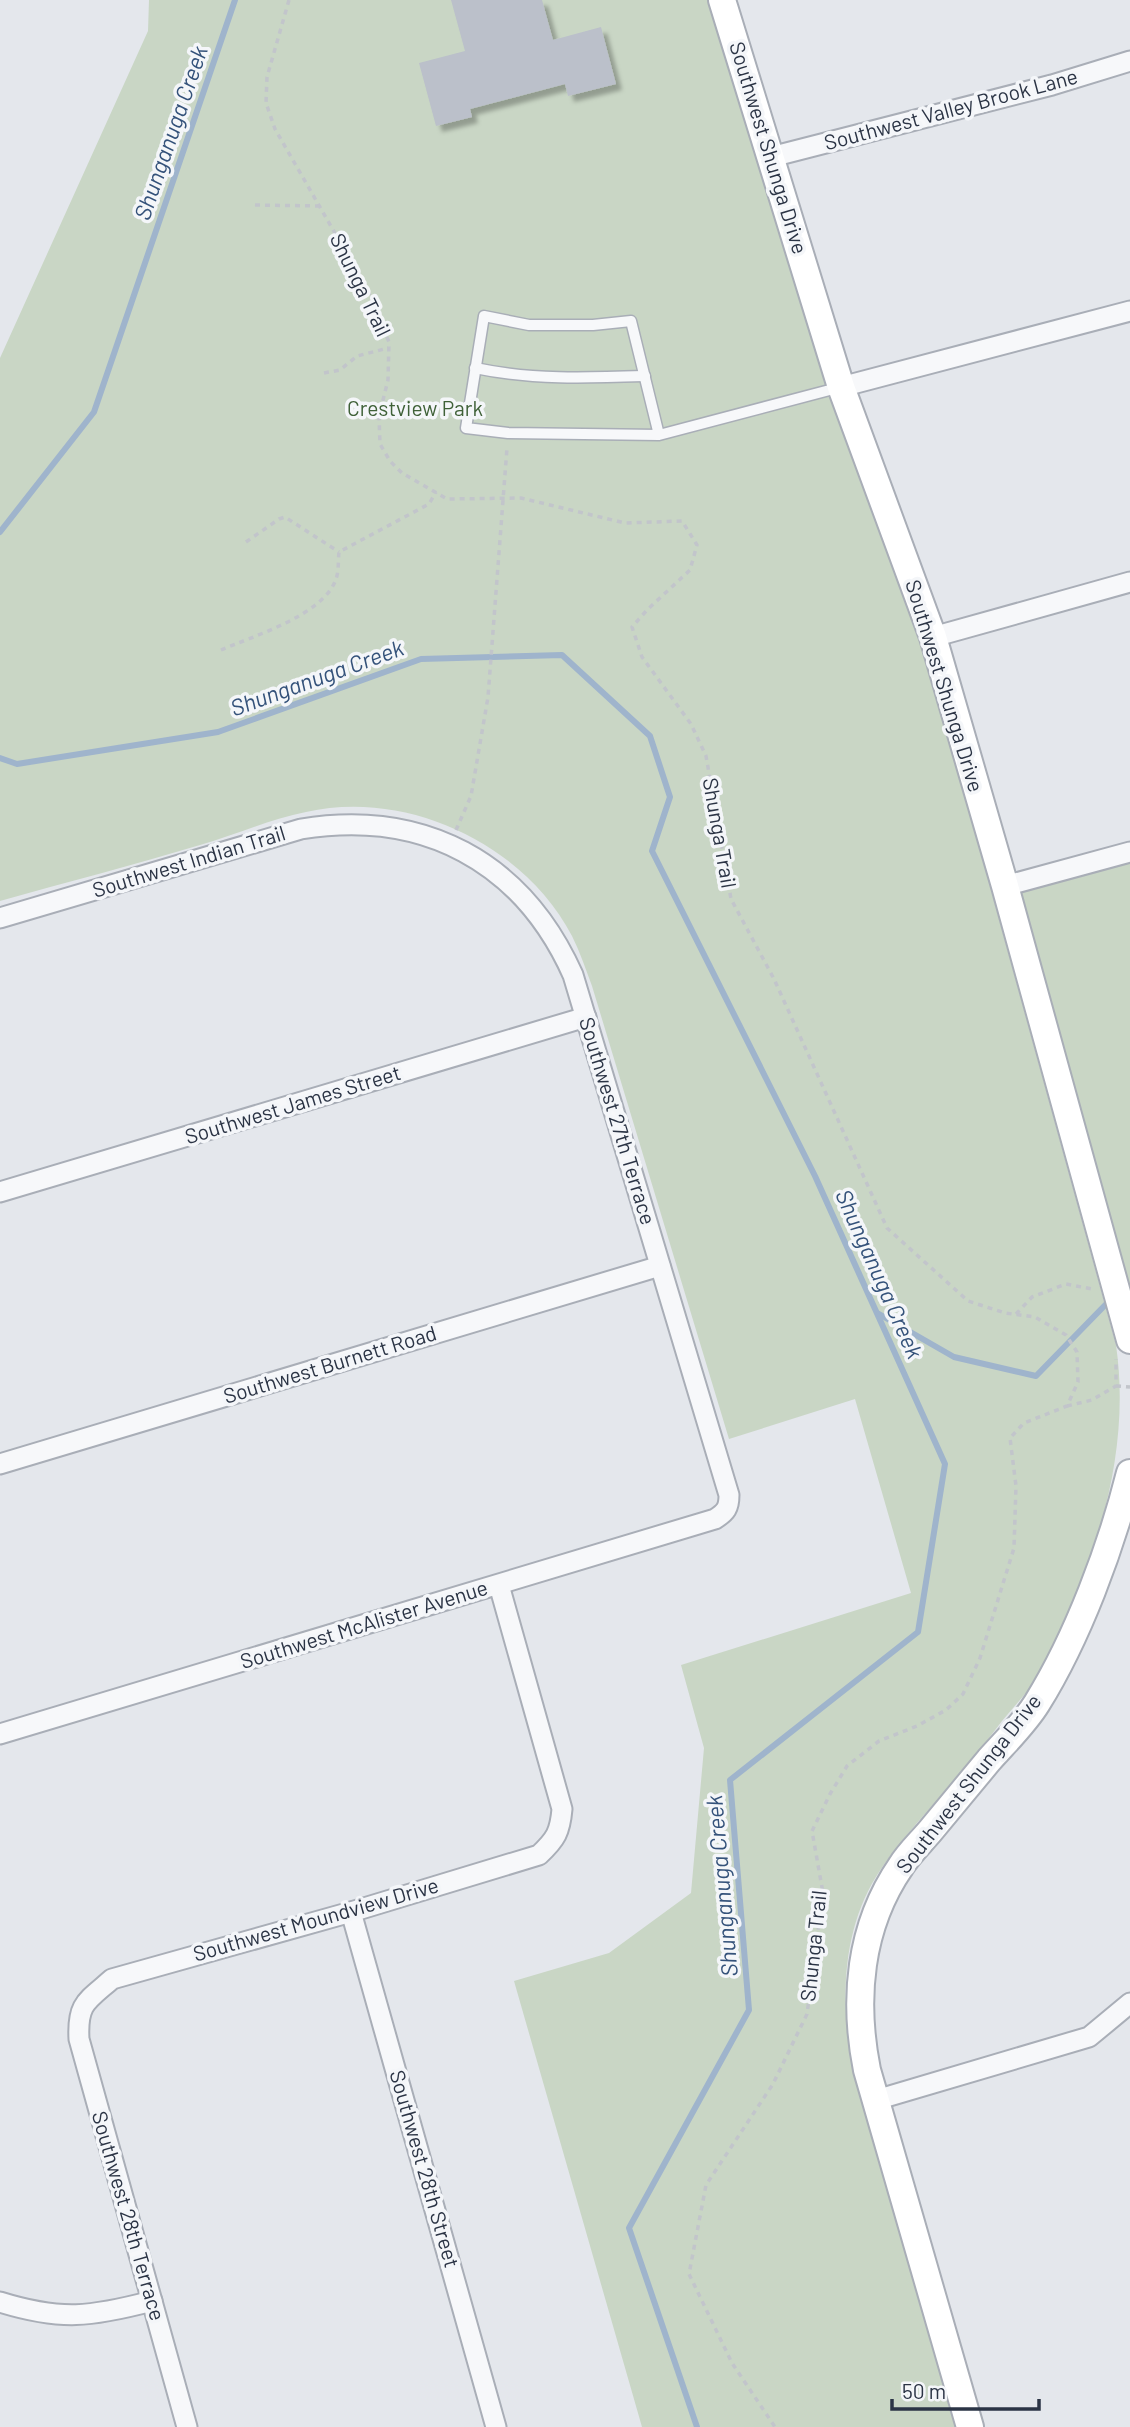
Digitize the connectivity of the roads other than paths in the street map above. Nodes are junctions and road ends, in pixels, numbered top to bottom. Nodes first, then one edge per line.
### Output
1 (722, 0) edge
2 (1130, 61) edge
3 (771, 157) junction
4 (1130, 311) edge
5 (475, 368) junction
6 (645, 376) junction
7 (841, 387) junction
8 (659, 435) junction
9 (1130, 582) edge
10 (933, 637) junction
11 (381, 826) joint
12 (1130, 852) edge
13 (1005, 886) junction
14 (0, 918) edge
15 (586, 1017) junction
16 (0, 1192) edge
17 (660, 1266) junction
18 (1123, 1346) edge
19 (0, 1464) edge
20 (1130, 1472) edge
21 (725, 1512) joint
22 (499, 1585) junction
23 (0, 1734) edge
24 (351, 1912) junction
25 (1130, 2003) edge
26 (83, 2004) joint
27 (876, 2100) junction
28 (152, 2301) junction
29 (0, 2302) edge
30 (187, 2427) edge
31 (496, 2427) edge
32 (970, 2427) edge

1 - 3 street, Southwest Shunga Drive
2 - 3 street, Southwest Valley Brook Lane
3 - 7 street, Southwest Shunga Drive
4 - 7 street
5 - 6 lane
5 - 6 lane
5 - 8 lane
6 - 8 lane
7 - 8 lane
7 - 10 street, Southwest Shunga Drive
9 - 10 street
10 - 13 street, Southwest Shunga Drive
11 - 14 street, Southwest Indian Trail
11 - 15 street, Southwest 27th Terrace
12 - 13 street
13 - 18 street, Southwest Shunga Drive
15 - 16 street, Southwest James Street
15 - 17 street, Southwest 27th Terrace
17 - 19 street, Southwest Burnett Road
17 - 21 street, Southwest 27th Terrace
20 - 27 street, Southwest Shunga Drive
21 - 22 street, Southwest McAlister Avenue
22 - 23 street, Southwest McAlister Avenue
22 - 24 street, Southwest Moundview Drive
24 - 26 street, Southwest Moundview Drive
24 - 31 street, Southwest 28th Street
25 - 27 street
26 - 28 street, Southwest 28th Terrace
27 - 32 street, Southwest Shunga Drive
28 - 29 street
28 - 30 street, Southwest 28th Terrace

